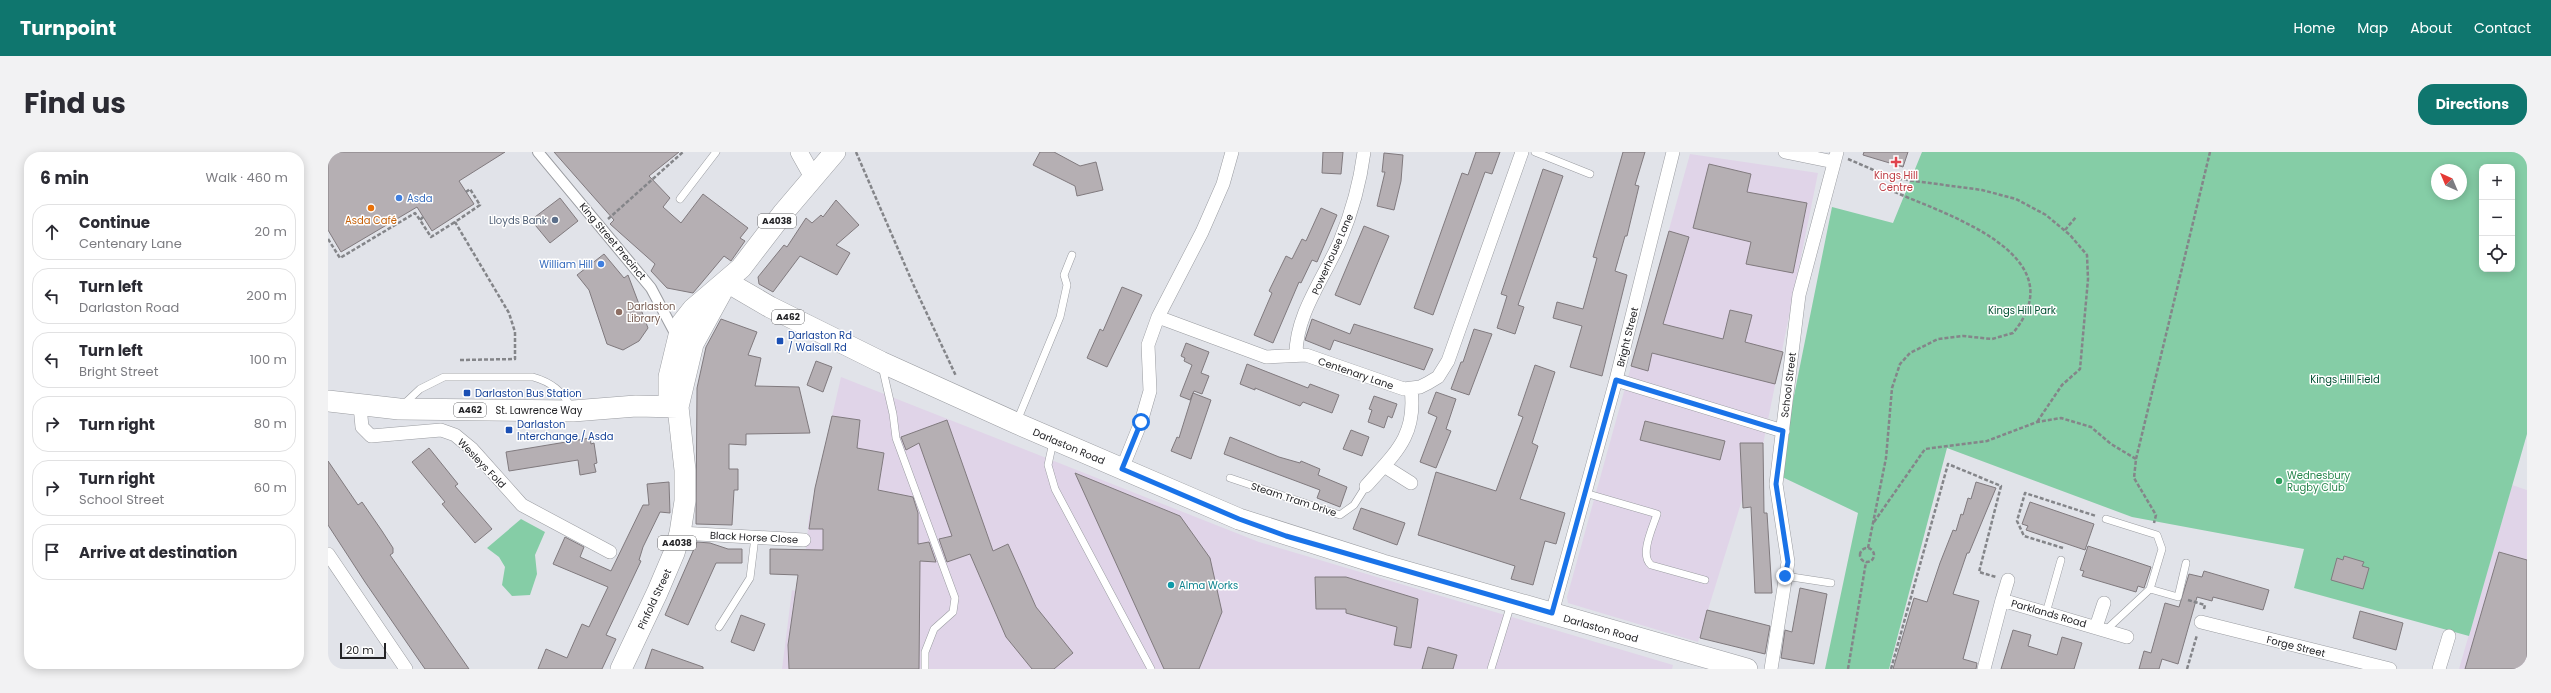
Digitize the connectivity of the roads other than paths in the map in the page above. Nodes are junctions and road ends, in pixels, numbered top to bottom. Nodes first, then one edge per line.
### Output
1 (538, 152) edge
2 (716, 152) edge
3 (799, 152) edge
4 (1232, 152) edge
5 (1364, 152) edge
6 (1522, 152) edge
7 (1535, 152) edge
8 (1673, 152) edge
9 (1785, 152) edge
10 (831, 156) edge
11 (1836, 156) edge
12 (1590, 174) dead end
13 (813, 177) junction
14 (680, 199) dead end
15 (1072, 255) dead end
16 (727, 282) junction
17 (1158, 317) junction
18 (677, 337) junction
19 (1296, 354) junction
20 (881, 362) junction
21 (1616, 380) junction
22 (1411, 389) junction
23 (328, 401) edge
24 (360, 406) junction
25 (678, 407) junction
26 (399, 409) junction
27 (573, 410) junction
28 (1016, 423) junction
29 (1783, 431) junction
30 (1054, 439) junction
31 (1384, 466) junction
32 (1122, 469) junction
33 (1230, 478) dead end
34 (1411, 483) dead end
35 (1366, 486) joint
36 (1585, 493) junction
37 (2106, 519) dead end
38 (680, 534) junction
39 (755, 537) junction
40 (804, 540) dead end
41 (610, 552) dead end
42 (328, 554) edge
43 (2061, 560) road end
44 (2186, 563) dead end
45 (1785, 576) junction
46 (1705, 580) dead end
47 (2008, 580) road end
48 (1831, 584) dead end
49 (2150, 589) junction
50 (2002, 600) junction
51 (1511, 602) junction
52 (2104, 604) dead end
53 (1552, 613) junction
54 (2046, 613) junction
55 (2201, 622) dead end
56 (719, 627) dead end
57 (2101, 628) junction
58 (2449, 636) dead end
59 (2127, 637) dead end
60 (406, 669) edge
61 (620, 669) edge
62 (925, 669) edge
63 (1151, 669) edge
64 (1491, 669) edge
65 (1747, 669) edge
66 (1771, 669) edge
67 (1984, 669) edge
68 (2390, 669) edge
69 (2439, 669) edge

1 - 18 street, King Street Precinct
2 - 14 lane
3 - 13 street
4 - 17 street
5 - 19 street, Powerhouse Lane
6 - 22 street
7 - 12 lane
8 - 21 street, Bright Street
9 - 11 street
10 - 13 main road, A4038
11 - 29 street, School Street
13 - 16 main road, A4038
15 - 28 lane
16 - 18 main road, A4038
16 - 20 main road, Darlaston Road / A462
16 - 25 main road, A4038
17 - 19 street, Centenary Lane
17 - 32 street
18 - 25 main road, A4038
19 - 22 street, Centenary Lane
20 - 28 main road, Darlaston Road / A462
20 - 62 lane
21 - 29 street
21 - 36 street, Bright Street
22 - 31 street, Steam Tram Drive
23 - 24 main road, St. Lawrence Way / A462
24 - 26 main road, St. Lawrence Way / A462
24 - 41 street, Wesleys Fold
25 - 27 main road, St. Lawrence Way / A462
25 - 38 main road, Pinfold Street / A4038
26 - 27 main road, St. Lawrence Way / A462
26 - 27 lane
28 - 30 main road, Darlaston Road / A462
29 - 45 street, School Street
30 - 32 main road, Darlaston Road / A462
30 - 63 lane
31 - 34 street
31 - 35 street, Steam Tram Drive
32 - 51 main road, Darlaston Road / A462
33 - 35 lane, Steam Tram Drive
36 - 46 lane
36 - 53 street, Bright Street
37 - 49 lane
38 - 39 street, Black Horse Close
38 - 61 main road, Pinfold Street / A4038
39 - 40 street, Black Horse Close
39 - 56 lane
42 - 60 street
43 - 54 lane
44 - 49 lane
45 - 48 lane
45 - 66 street, School Street
47 - 50 street, Parklands Road
49 - 57 lane
50 - 54 street, Parklands Road
50 - 67 street, Parklands Road
51 - 53 main road, Darlaston Road / A462
51 - 64 lane
52 - 57 street, Parklands Road
53 - 65 main road, Darlaston Road / A462
54 - 57 street, Parklands Road
55 - 68 street, Forge Street
57 - 59 street, Parklands Road
58 - 69 street

